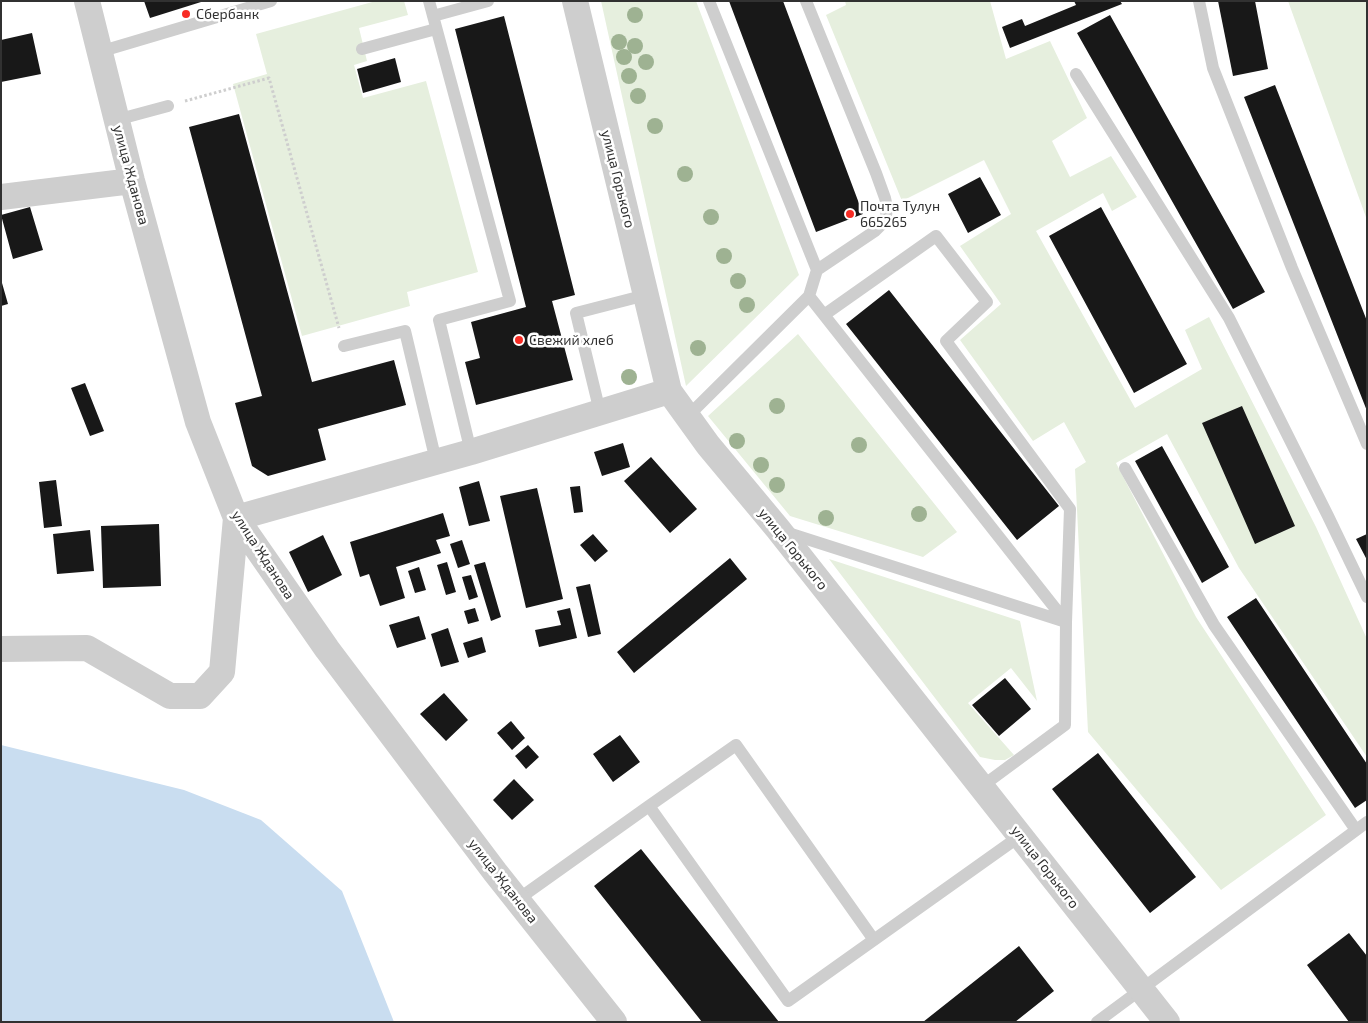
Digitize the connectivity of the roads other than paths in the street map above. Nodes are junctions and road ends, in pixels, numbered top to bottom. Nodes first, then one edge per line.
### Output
1 (87, 1) edge
2 (271, 1) edge
3 (429, 1) edge
4 (488, 1) edge
5 (575, 1) edge
6 (709, 1) edge
7 (806, 1) edge
8 (1199, 1) edge
9 (433, 16) junction
10 (436, 29) junction
11 (362, 49) dead end
12 (99, 52) junction
13 (1076, 74) dead end
14 (168, 106) road end
15 (116, 120) junction
16 (132, 181) junction
17 (1, 197) edge
18 (818, 270) junction
19 (646, 295) junction
20 (809, 296) junction
21 (824, 315) junction
22 (344, 346) road end
23 (669, 391) junction
24 (600, 412) junction
25 (688, 416) junction
26 (1367, 444) edge
27 (471, 452) junction
28 (436, 461) junction
29 (1125, 468) dead end
30 (236, 518) junction
31 (778, 529) junction
32 (1367, 597) edge
33 (1066, 622) junction
34 (1, 649) edge
35 (981, 787) junction
36 (649, 806) junction
37 (1367, 822) edge
38 (1356, 830) junction
39 (1020, 836) junction
40 (517, 900) junction
41 (874, 940) junction
42 (1142, 989) junction
43 (614, 1022) edge
44 (1097, 1022) edge
45 (1167, 1022) edge

1 - 12 street, улица Жданова
2 - 12 lane
3 - 9 lane
4 - 9 lane
5 - 19 street, улица Горького
6 - 18 lane
7 - 18 lane
8 - 26 lane
9 - 10 lane
10 - 11 lane
10 - 27 lane
12 - 15 street, улица Жданова
13 - 32 lane
14 - 15 lane
15 - 16 street, улица Жданова
16 - 17 street
16 - 30 street, улица Жданова
18 - 20 lane
19 - 23 street, улица Горького
19 - 24 lane
20 - 21 lane
20 - 25 lane
21 - 33 lane
21 - 33 lane
22 - 28 lane
23 - 24 street
23 - 25 street, улица Горького
24 - 27 street
25 - 31 street, улица Горького
27 - 28 street
28 - 30 street
29 - 38 lane
30 - 34 street
30 - 40 street, улица Жданова
31 - 33 lane
31 - 35 street, улица Горького
33 - 35 lane
35 - 39 street, улица Горького
36 - 40 lane
36 - 41 lane
36 - 41 lane
37 - 38 lane
38 - 42 lane
39 - 41 lane
39 - 42 street, улица Горького
40 - 43 street, улица Жданова
42 - 44 lane
42 - 45 street, улица Горького

